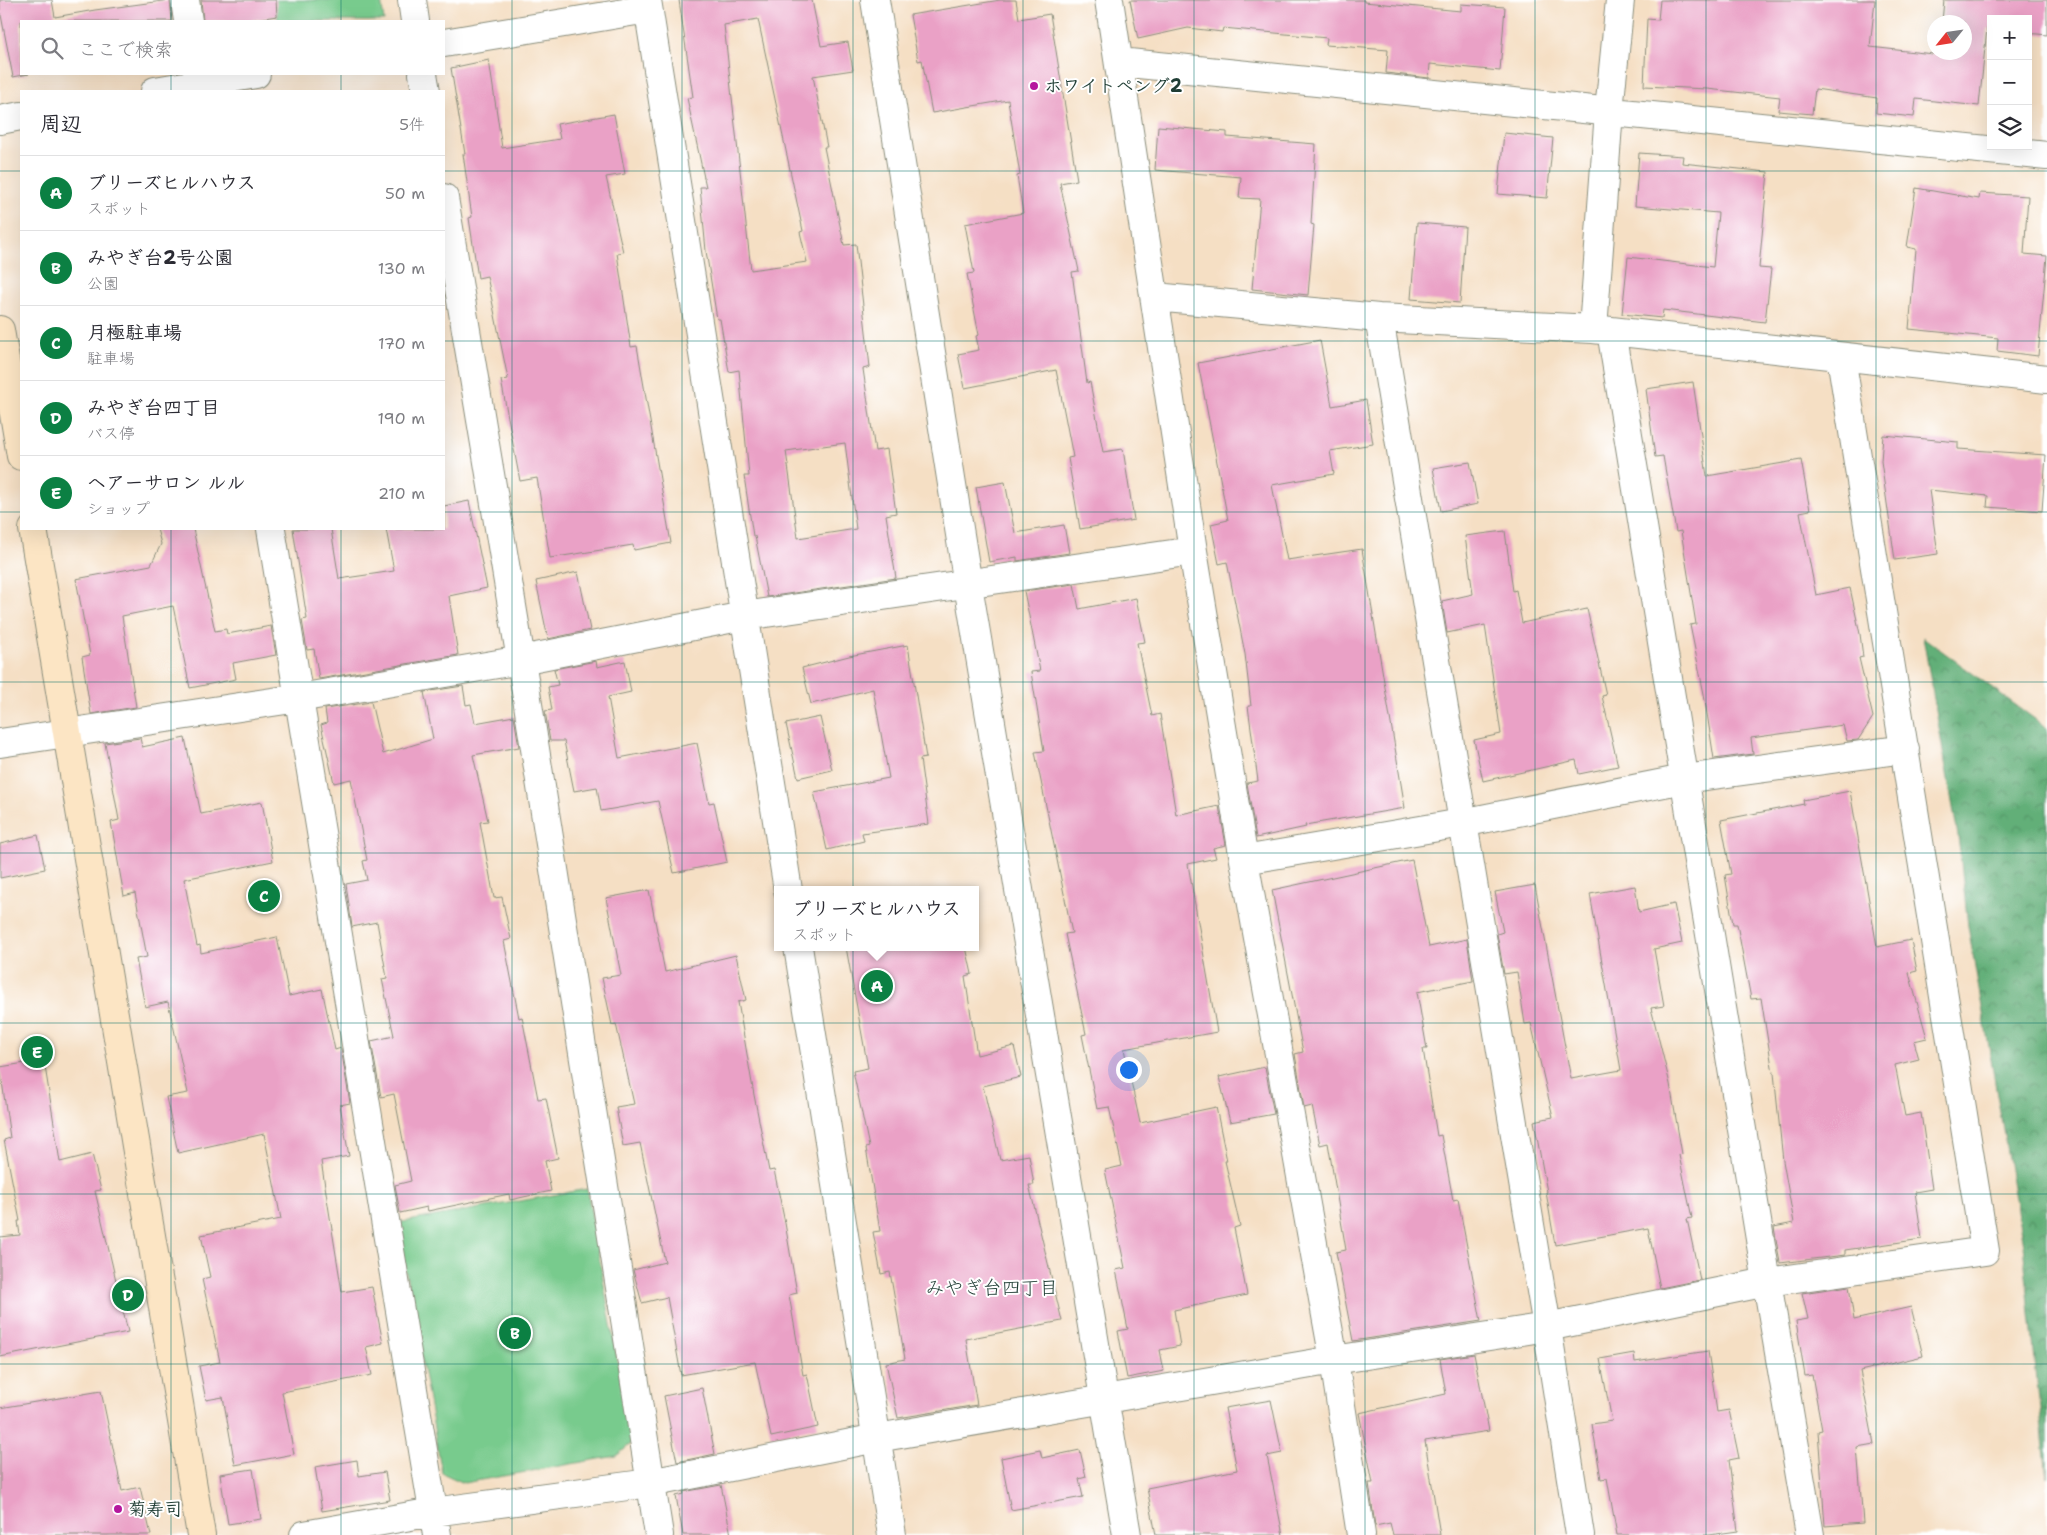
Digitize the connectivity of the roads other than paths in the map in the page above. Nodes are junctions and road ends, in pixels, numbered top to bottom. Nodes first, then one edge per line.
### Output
1 (184, 0) edge
2 (412, 0) edge
3 (875, 0) edge
4 (1109, 0) edge
5 (1620, 0) edge
6 (647, 4) edge
7 (188, 20) edge
8 (415, 20) edge
9 (445, 43) edge
10 (1119, 62) junction
11 (249, 75) edge
12 (423, 75) edge
13 (197, 83) edge
14 (161, 90) edge
15 (426, 90) edge
16 (1609, 111) junction
17 (20, 116) edge
18 (0, 120) edge
19 (2047, 156) edge
20 (445, 204) edge
21 (1155, 297) junction
22 (1378, 318) junction
23 (0, 330) edge
24 (1602, 330) junction
25 (1841, 357) junction
26 (2047, 379) edge
27 (20, 450) edge
28 (34, 530) edge
29 (270, 530) edge
30 (1193, 551) junction
31 (968, 585) junction
32 (744, 616) junction
33 (521, 660) junction
34 (299, 698) junction
35 (68, 732) junction
36 (0, 743) edge
37 (1905, 749) junction
38 (1684, 779) junction
39 (1462, 823) junction
40 (1244, 860) junction
41 (787, 886) edge
42 (799, 951) edge
43 (1767, 1282) junction
44 (1547, 1327) junction
45 (1334, 1360) junction
46 (1105, 1399) junction
47 (876, 1438) junction
48 (650, 1483) junction
49 (435, 1523) edge
50 (201, 1535) edge
51 (304, 1535) edge
52 (659, 1535) edge
53 (892, 1535) edge
54 (1127, 1535) edge
55 (1361, 1535) edge
56 (1580, 1535) edge
57 (1810, 1535) edge

1 - 7 street
2 - 8 street
3 - 31 street
4 - 10 street
5 - 16 street
6 - 9 street
6 - 32 street
10 - 16 street
10 - 21 street
11 - 13 street
12 - 15 street
13 - 14 street
16 - 19 street
16 - 24 street
17 - 18 street
20 - 33 street
21 - 22 street
21 - 30 street
22 - 24 street
22 - 39 street
23 - 27 street
24 - 25 street
24 - 38 street
25 - 26 street
25 - 37 street
28 - 35 street
29 - 34 street
30 - 31 street
30 - 40 street
31 - 32 street
31 - 46 street
32 - 33 street
32 - 41 street
33 - 34 street
33 - 48 street
34 - 35 street
34 - 49 street
35 - 36 street
35 - 50 street
37 - 38 street
37 - 43 street
38 - 39 street
38 - 43 street
39 - 40 street
39 - 44 street
40 - 45 street
42 - 47 street
43 - 44 street
43 - 57 street
44 - 45 street
44 - 56 street
45 - 46 street
45 - 55 street
46 - 47 street
46 - 54 street
47 - 48 street
47 - 53 street
48 - 49 street
48 - 52 street
49 - 51 street

